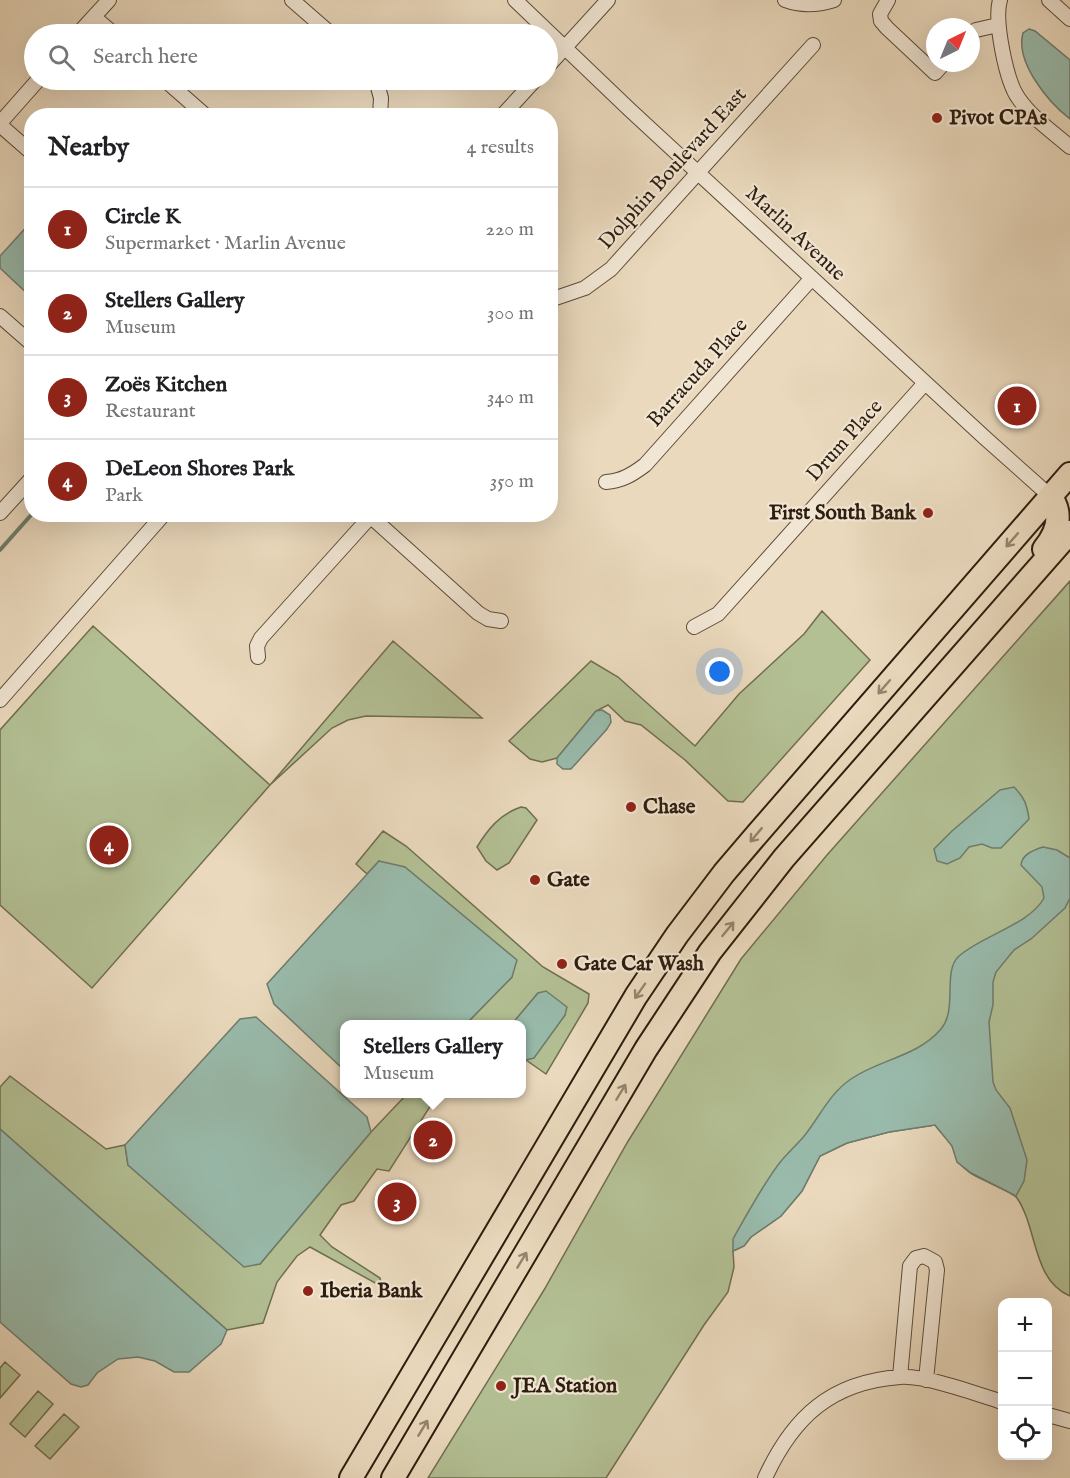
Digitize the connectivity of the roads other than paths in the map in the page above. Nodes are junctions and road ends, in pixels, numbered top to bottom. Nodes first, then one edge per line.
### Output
1 (109, 0) edge
2 (292, 0) edge
3 (515, 0) edge
4 (608, 0) edge
5 (785, 0) edge
6 (834, 0) edge
7 (888, 0) edge
8 (1000, 0) edge
9 (1049, 0) edge
10 (94, 17) junction
11 (1070, 19) edge
12 (87, 24) edge
13 (102, 24) edge
14 (320, 24) edge
15 (541, 24) edge
16 (998, 25) junction
17 (980, 29) edge
18 (558, 40) edge
19 (813, 45) dead end
20 (565, 47) junction
21 (558, 55) edge
22 (926, 65) edge
23 (29, 90) edge
24 (176, 90) edge
25 (379, 90) edge
26 (526, 90) edge
27 (197, 108) edge
28 (380, 108) edge
29 (509, 108) edge
30 (0, 124) edge
31 (24, 146) edge
32 (1070, 147) edge
33 (698, 172) junction
34 (812, 278) junction
35 (558, 297) edge
36 (0, 316) edge
37 (24, 337) edge
38 (926, 383) junction
39 (1070, 474) edge
40 (606, 482) dead end
41 (24, 487) edge
42 (1060, 498) edge
43 (0, 513) edge
44 (157, 522) edge
45 (364, 522) edge
46 (376, 522) edge
47 (1070, 532) edge
48 (501, 621) dead end
49 (694, 627) dead end
50 (258, 657) dead end
51 (938, 681) junction
52 (0, 700) edge
53 (900, 1377) junction
54 (926, 1380) junction
55 (998, 1401) edge
56 (1052, 1416) edge
57 (1070, 1421) edge
58 (351, 1478) edge
59 (393, 1478) edge
60 (765, 1478) edge

1 - 10 street
2 - 14 street
3 - 15 street, Marlin Avenue
4 - 20 street
5 - 6 street
7 - 22 street
8 - 16 street
9 - 11 street
10 - 12 street
10 - 13 street
16 - 17 street
16 - 32 street
18 - 20 street, Marlin Avenue
19 - 33 street, Dolphin Boulevard East
20 - 21 street
20 - 33 street, Marlin Avenue
23 - 30 street
24 - 27 street
25 - 28 street
26 - 29 street
30 - 31 street
33 - 34 street, Marlin Avenue
33 - 35 street, Dolphin Boulevard East
34 - 38 street, Marlin Avenue
34 - 40 street, Barracuda Place
36 - 37 street
38 - 42 street, Marlin Avenue
38 - 49 street, Drum Place
39 - 42 main road
41 - 43 street
42 - 51 main road
42 -> 58 main road
44 - 52 street
45 - 50 street
46 - 48 street
47 - 51 main road
59 -> 51 main road
53 - 54 street
53 - 54 street
53 - 60 street
54 - 55 street
56 - 57 street

